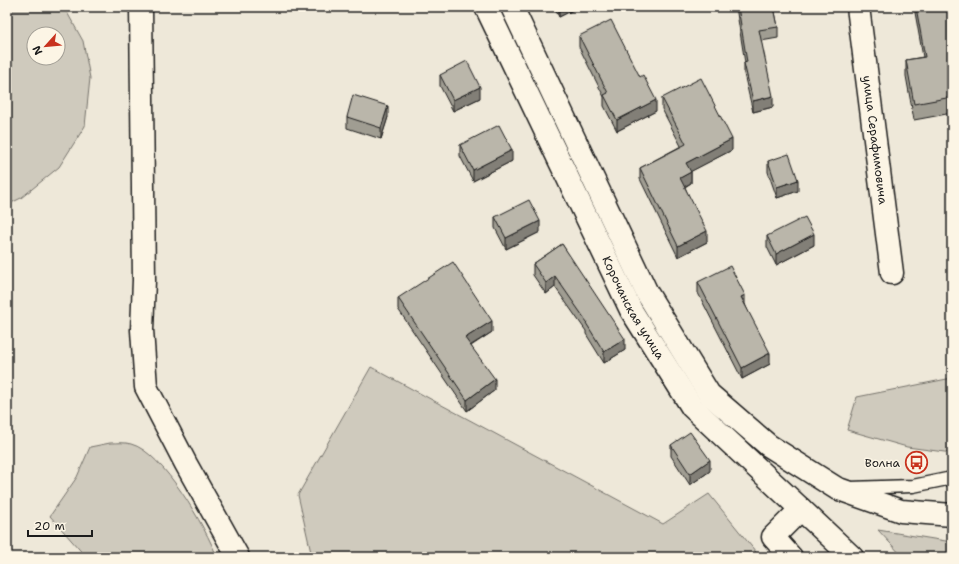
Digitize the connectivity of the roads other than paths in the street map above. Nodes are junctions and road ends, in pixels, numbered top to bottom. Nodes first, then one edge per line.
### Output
1 (142, 7) edge
2 (486, 7) edge
3 (512, 7) edge
4 (858, 7) edge
5 (892, 273) dead end
6 (952, 478) edge
7 (836, 488) junction
8 (801, 509) junction
9 (952, 514) edge
10 (238, 557) edge
11 (792, 557) edge
12 (852, 557) edge

1 - 10 main road
2 - 8 main road, Корочанская улица
3 - 7 main road, Корочанская улица
4 - 5 main road, улица Серафимовича
6 - 7 lane
7 - 9 main road, Корочанская улица
8 - 11 main road
8 - 12 main road, Корочанская улица

